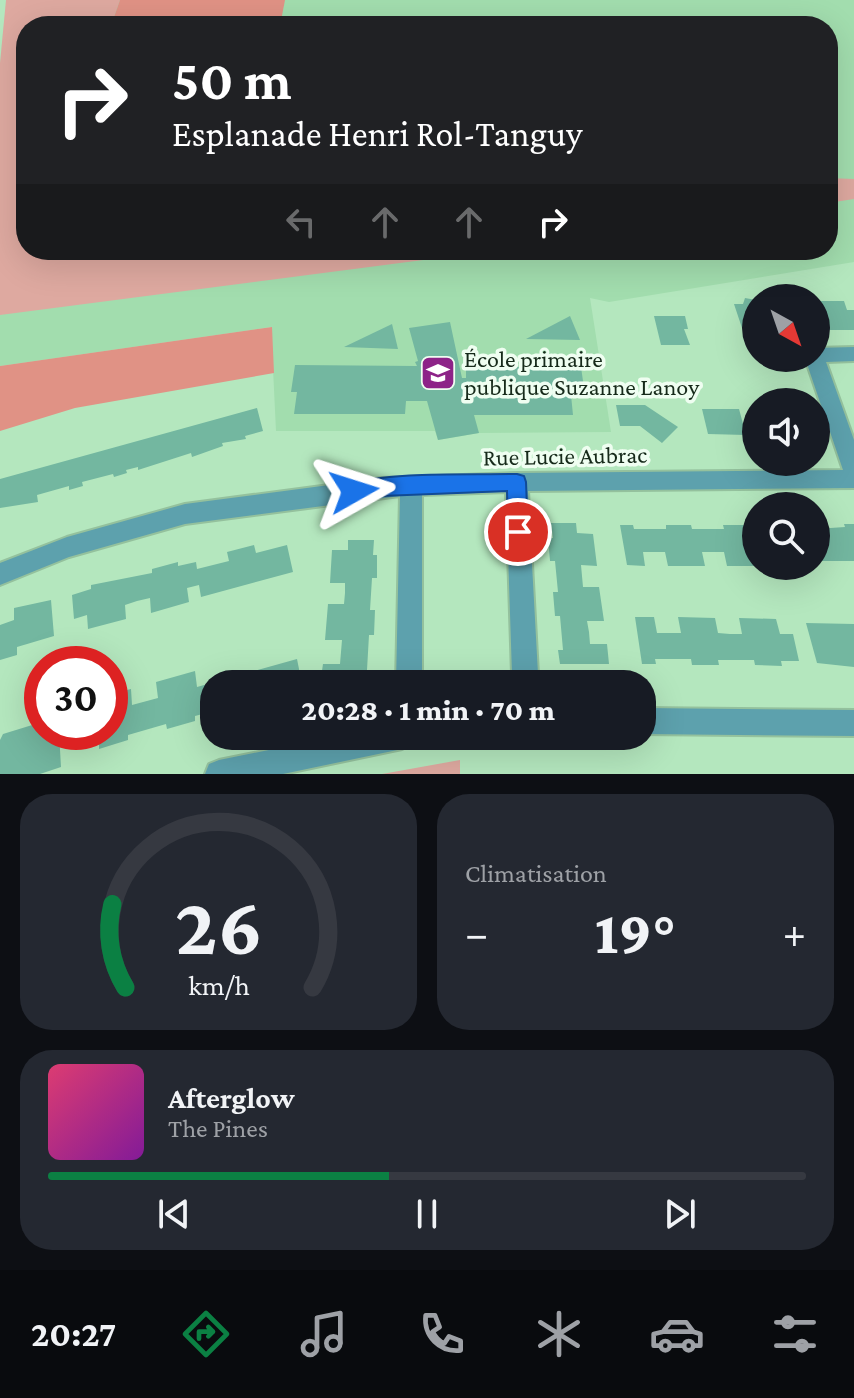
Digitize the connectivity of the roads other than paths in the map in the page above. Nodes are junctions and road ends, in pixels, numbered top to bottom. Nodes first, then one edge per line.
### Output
1 (854, 354) edge
2 (830, 356) edge
3 (821, 372) edge
4 (854, 470) edge
5 (854, 479) edge
6 (517, 482) junction
7 (411, 486) junction
8 (0, 574) edge
9 (409, 670) edge
10 (525, 670) edge
11 (656, 721) edge
12 (854, 723) edge
13 (335, 750) edge
14 (219, 774) edge

1 - 2 street
3 - 4 street
5 - 6 street, Rue Lucie Aubrac
6 - 7 street, Rue Lucie Aubrac
6 - 10 street
7 - 8 street, Rue Lucie Aubrac
7 - 9 street
11 - 12 street
13 - 14 street

